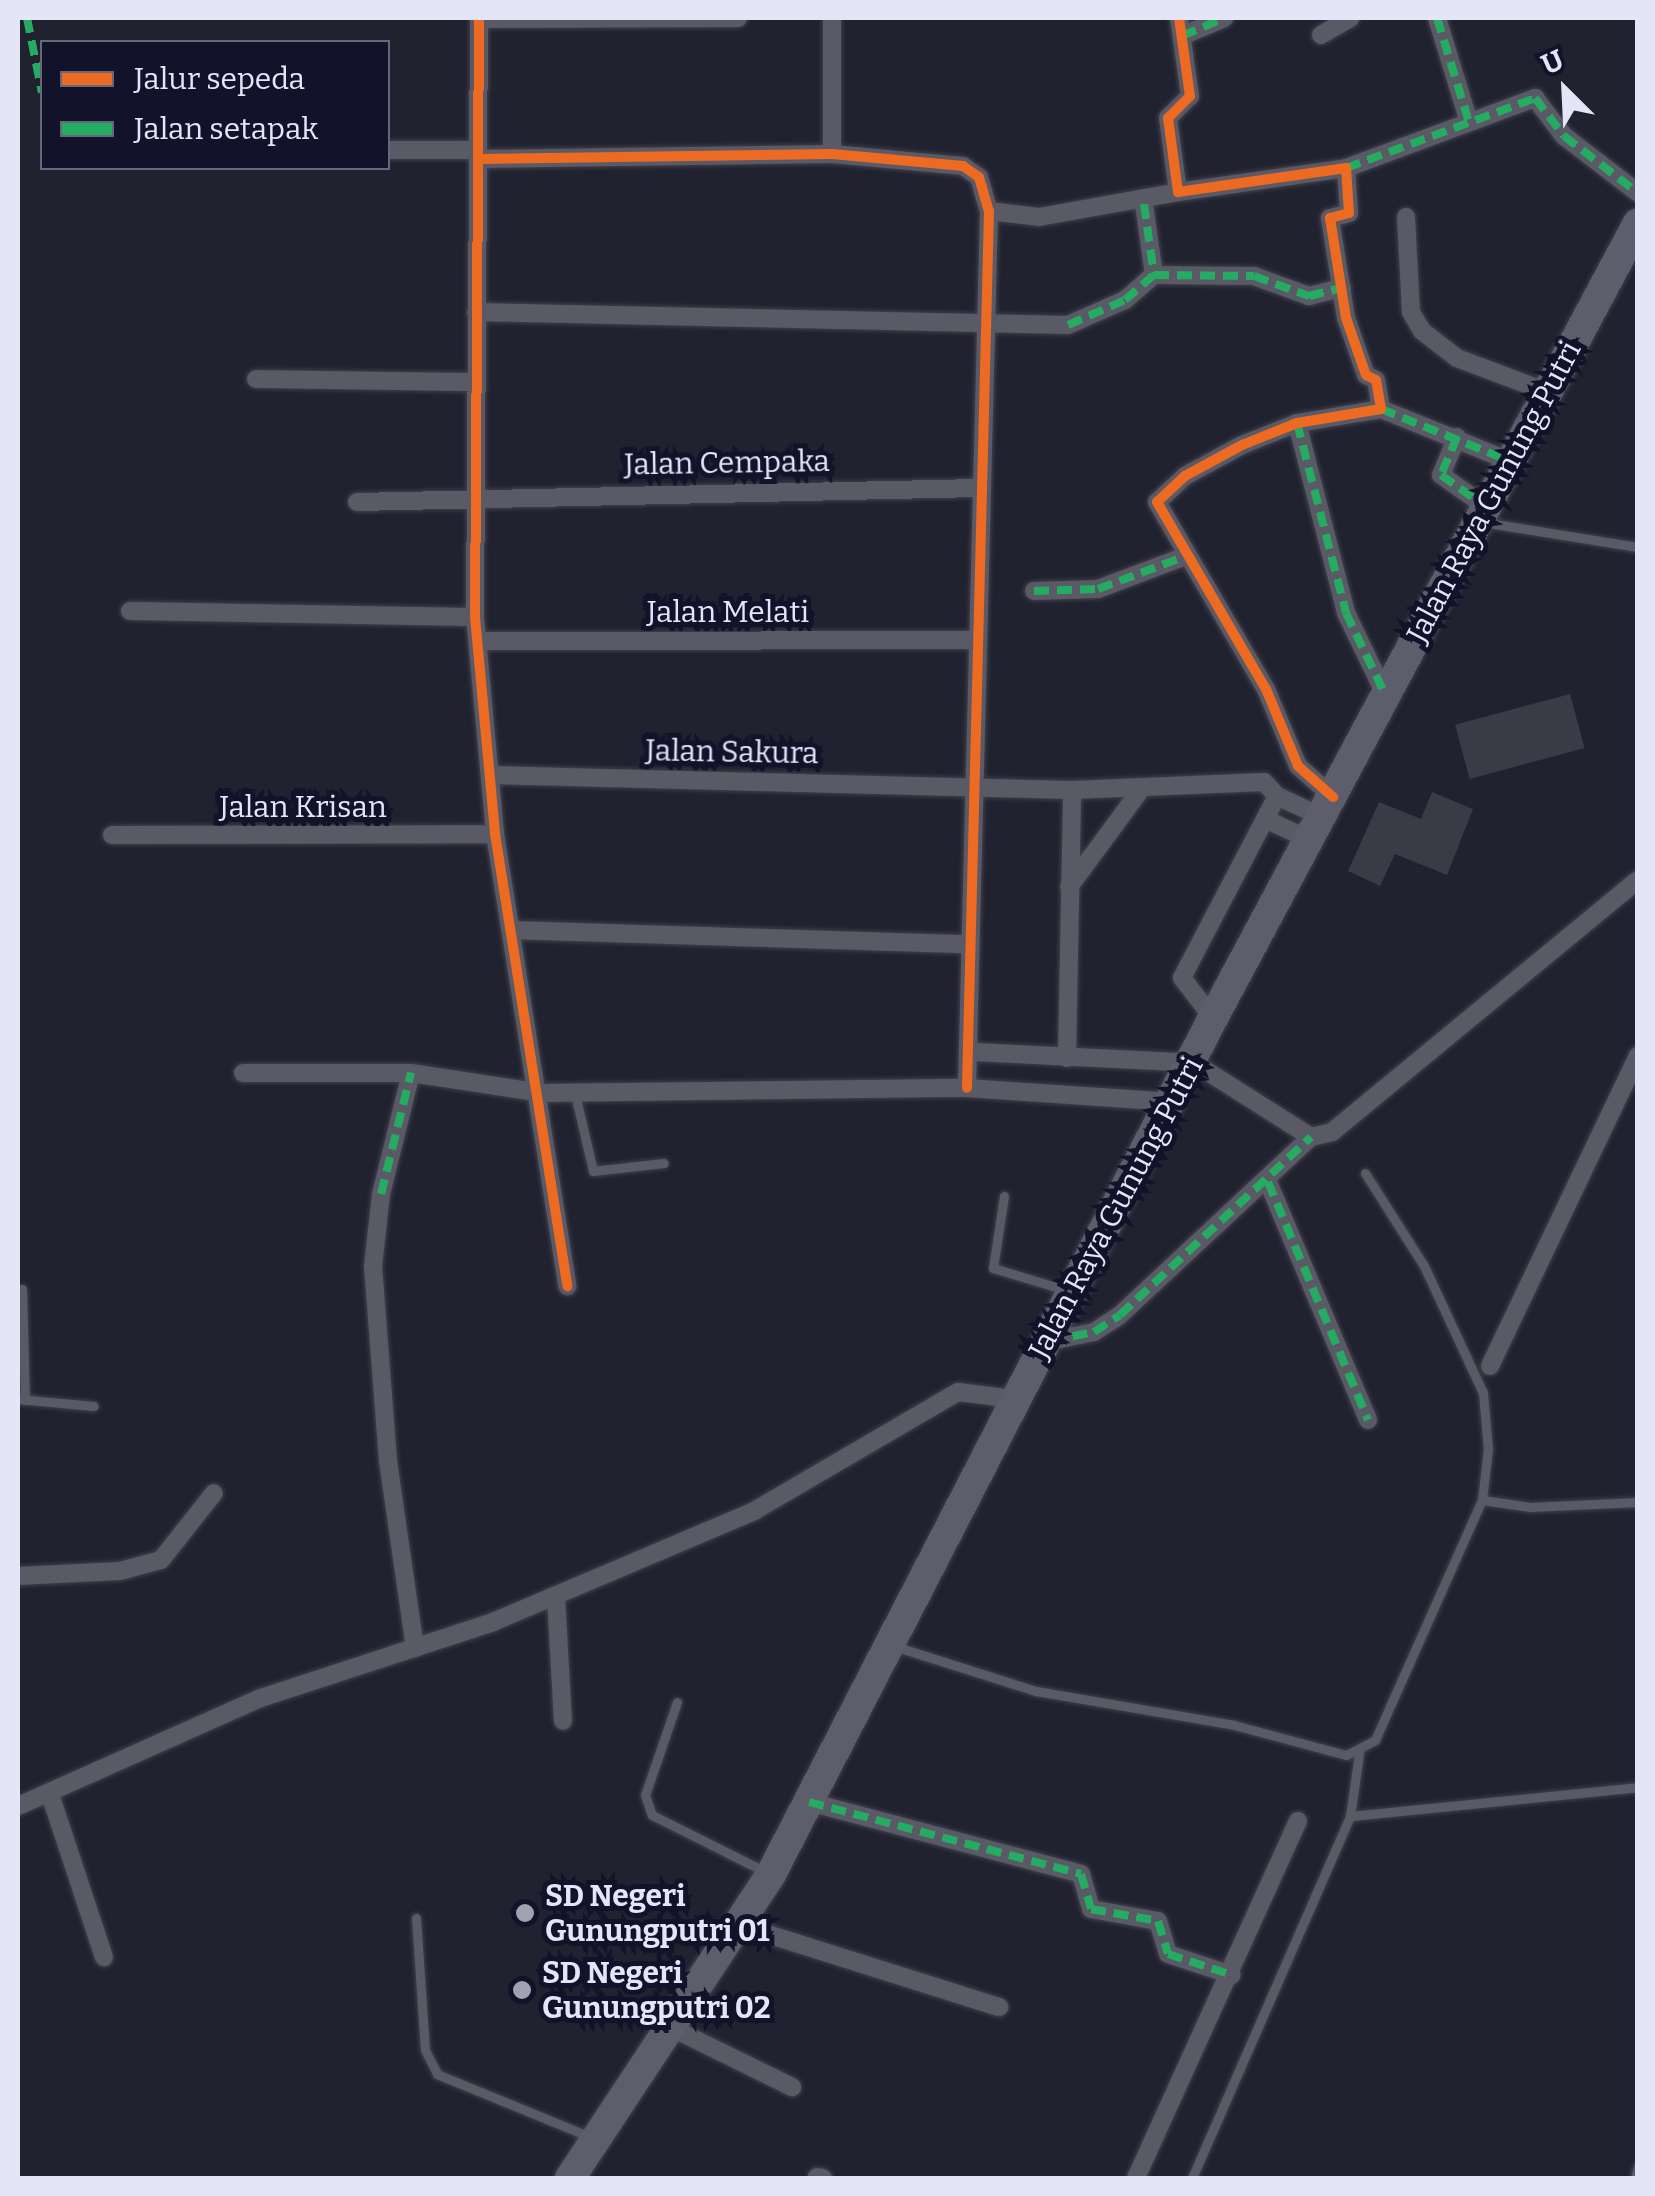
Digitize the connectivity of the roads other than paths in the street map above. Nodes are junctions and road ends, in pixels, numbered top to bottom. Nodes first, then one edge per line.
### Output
1 (479, 18) edge
2 (738, 18) edge
3 (832, 18) edge
4 (1224, 18) edge
5 (1350, 18) edge
6 (1436, 18) edge
7 (1180, 27) edge
8 (1321, 34) dead end
9 (1468, 119) junction
10 (390, 150) edge
11 (478, 154) junction
12 (832, 154) junction
13 (1346, 168) junction
14 (1178, 192) junction
15 (1638, 193) edge
16 (1144, 204) junction
17 (989, 211) junction
18 (1406, 216) dead end
19 (1638, 222) edge
20 (1154, 275) junction
21 (1342, 288) junction
22 (476, 312) junction
23 (986, 323) junction
24 (256, 380) dead end
25 (473, 382) junction
26 (1547, 392) junction
27 (1381, 409) junction
28 (1297, 423) junction
29 (1457, 437) junction
30 (1510, 460) junction
31 (978, 488) junction
32 (476, 494) junction
33 (357, 502) dead end
34 (1482, 513) junction
35 (1637, 548) edge
36 (1186, 556) junction
37 (1034, 590) dead end
38 (130, 610) dead end
39 (475, 617) junction
40 (978, 640) junction
41 (479, 641) junction
42 (1386, 696) junction
43 (490, 775) junction
44 (973, 784) junction
45 (1142, 788) junction
46 (1072, 790) junction
47 (1277, 796) junction
48 (1265, 818) junction
49 (1322, 818) junction
50 (496, 834) junction
51 (112, 836) dead end
52 (1638, 880) edge
53 (1069, 888) junction
54 (512, 930) junction
55 (966, 944) junction
56 (1213, 1018) junction
57 (973, 1052) junction
58 (1638, 1056) edge
59 (1068, 1058) junction
60 (1194, 1063) junction
61 (243, 1073) dead end
62 (411, 1074) junction
63 (968, 1088) junction
64 (540, 1093) junction
65 (575, 1094) junction
66 (1173, 1102) junction
67 (1311, 1138) junction
68 (664, 1164) dead end
69 (1365, 1174) dead end
70 (1268, 1182) junction
71 (1004, 1196) dead end
72 (567, 1286) dead end
73 (22, 1289) dead end
74 (1071, 1292) junction
75 (1050, 1341) junction
76 (1490, 1366) dead end
77 (1014, 1398) junction
78 (22, 1400) edge
79 (94, 1406) dead end
80 (1368, 1420) dead end
81 (214, 1493) dead end
82 (1482, 1500) junction
83 (1638, 1502) edge
84 (18, 1576) edge
85 (556, 1597) junction
86 (893, 1645) junction
87 (414, 1648) junction
88 (677, 1702) dead end
89 (562, 1721) dead end
90 (1358, 1754) junction
91 (1638, 1787) edge
92 (50, 1794) junction
93 (808, 1802) junction
94 (18, 1806) edge
95 (1350, 1816) junction
96 (1298, 1820) dead end
97 (770, 1874) junction
98 (416, 1918) dead end
99 (738, 1925) junction
100 (104, 1957) dead end
101 (1232, 1975) junction
102 (999, 2008) dead end
103 (672, 2028) junction
104 (792, 2087) dead end
105 (597, 2140) junction
106 (1638, 2167) edge
107 (570, 2178) edge
108 (1136, 2178) edge
109 (1192, 2178) edge
110 (1635, 2178) edge

1 - 2 street
1 - 11 street
3 - 12 street
4 - 7 street
5 - 8 street
6 - 9 street
7 - 14 street
9 - 13 street
9 - 15 street
10 - 11 street
11 - 12 street
11 - 22 street
12 - 17 street
13 - 14 street
13 - 21 street
14 - 16 street
16 - 17 street
16 - 20 street
17 - 23 street
18 - 26 street
19 - 26 main road, Jalan Raya Gunung Putri
20 - 21 street
20 - 23 street
21 - 27 street
22 - 23 street
22 - 25 street
23 - 31 street
24 - 25 street
25 - 32 street
26 - 30 main road, Jalan Raya Gunung Putri
27 - 28 street
27 - 29 street
28 - 36 street
28 - 42 street
29 - 30 street
29 - 34 street
30 - 34 main road, Jalan Raya Gunung Putri
31 - 32 street, Jalan Cempaka
31 - 40 street
32 - 33 street, Jalan Cempaka
32 - 39 street
34 - 35 lane
34 - 42 main road, Jalan Raya Gunung Putri
36 - 37 street
36 - 49 street
38 - 39 street
39 - 41 street
40 - 41 street, Jalan Melati
40 - 44 street
41 - 43 street
42 - 49 main road, Jalan Raya Gunung Putri
43 - 44 street, Jalan Sakura
43 - 50 street
44 - 46 street, Jalan Sakura
44 - 55 street
45 - 46 street, Jalan Sakura
45 - 47 street, Jalan Sakura
45 - 53 street
46 - 53 street
47 - 48 street
47 - 49 street, Jalan Sakura
48 - 49 street
48 - 56 street
49 - 56 main road, Jalan Raya Gunung Putri
50 - 51 street, Jalan Krisan
50 - 54 street
52 - 67 street
53 - 59 street
54 - 55 street
54 - 64 street
55 - 57 street
56 - 60 main road, Jalan Raya Gunung Putri
57 - 59 street
57 - 63 street
58 - 76 street
59 - 60 street
60 - 66 main road, Jalan Raya Gunung Putri
60 - 67 street
61 - 62 street
62 - 64 street
62 - 87 street
63 - 65 street
63 - 66 street
64 - 65 street
64 - 72 street
65 - 68 lane
66 - 74 main road, Jalan Raya Gunung Putri
67 - 70 street
69 - 82 lane
70 - 75 street
70 - 80 street
71 - 74 lane
73 - 78 lane
74 - 75 main road, Jalan Raya Gunung Putri
75 - 77 main road, Jalan Raya Gunung Putri
77 - 85 street
77 - 86 main road, Jalan Raya Gunung Putri
78 - 79 lane
81 - 84 street
82 - 83 lane
82 - 90 lane
85 - 87 street
85 - 89 street
86 - 90 lane
86 - 93 main road, Jalan Raya Gunung Putri
87 - 92 street
88 - 97 lane
90 - 95 lane
91 - 95 lane
92 - 94 street
92 - 100 street
93 - 97 main road, Jalan Raya Gunung Putri
93 - 101 street
95 - 109 lane
96 - 101 street
97 - 99 main road, Jalan Raya Gunung Putri
98 - 105 lane
99 - 102 street
99 - 103 main road, Jalan Raya Gunung Putri
101 - 108 street
103 - 104 street
103 - 105 main road, Jalan Raya Gunung Putri
105 - 107 main road, Jalan Raya Gunung Putri
106 - 110 lane

